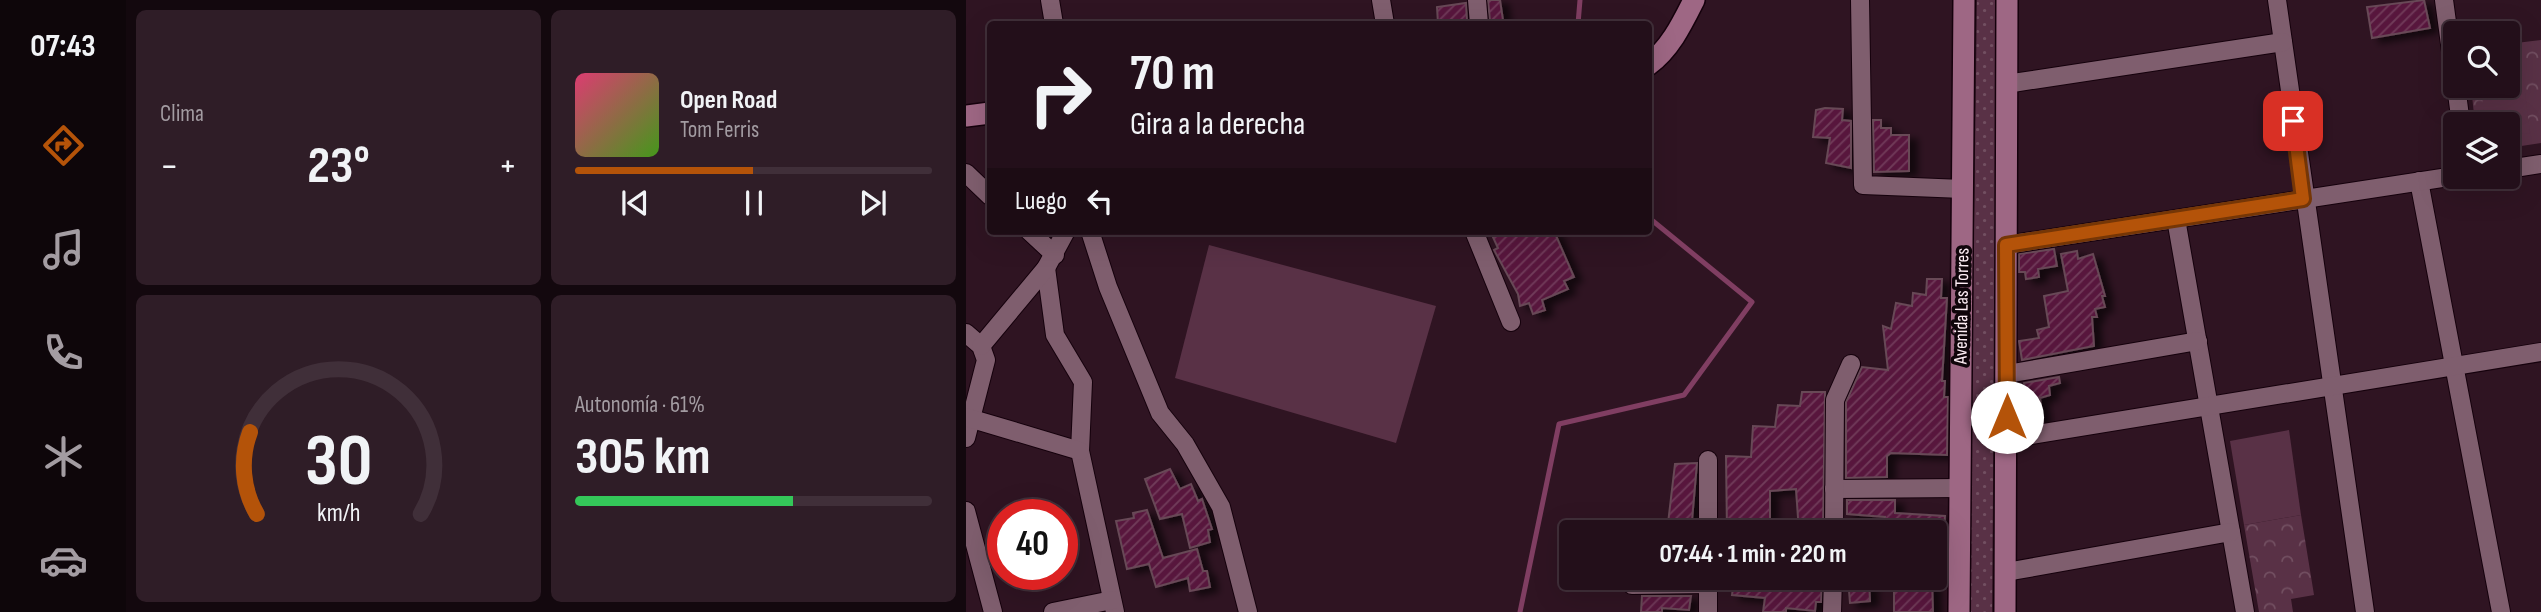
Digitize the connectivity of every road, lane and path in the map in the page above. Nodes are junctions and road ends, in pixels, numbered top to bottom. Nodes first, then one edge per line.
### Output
1 (1050, 0) edge
2 (1381, 0) edge
3 (1477, 0) edge
4 (1694, 0) edge
5 (1860, 0) edge
6 (1964, 0) edge
7 (2007, 0) edge
8 (2277, 0) edge
9 (2444, 0) edge
10 (1054, 21) edge
11 (1384, 21) edge
12 (1479, 21) edge
13 (2447, 21) edge
14 (2283, 42) junction
15 (1652, 62) edge
16 (2006, 84) junction
17 (987, 113) edge
18 (966, 116) edge
19 (2540, 168) edge
20 (2520, 169) edge
21 (966, 173) edge
22 (2443, 178) edge
23 (2418, 181) junction
24 (1963, 189) junction
25 (987, 193) edge
26 (2303, 199) junction
27 (2176, 219) junction
28 (1032, 235) edge
29 (1064, 235) edge
30 (1091, 235) edge
31 (1476, 235) edge
32 (2006, 245) junction
33 (1051, 262) junction
34 (1511, 323) dead end
35 (966, 333) edge
36 (2198, 341) junction
37 (981, 346) junction
38 (2541, 352) edge
39 (1851, 364) dead end
40 (2452, 366) junction
41 (2007, 374) junction
42 (2332, 386) junction
43 (2209, 405) junction
44 (969, 417) edge
45 (966, 439) edge
46 (2007, 439) junction
47 (1080, 451) junction
48 (1708, 460) dead end
49 (1960, 488) junction
50 (1834, 489) junction
51 (966, 511) edge
52 (1708, 520) edge
53 (1834, 520) edge
54 (2231, 532) junction
55 (2006, 572) junction
56 (1708, 590) edge
57 (1833, 590) edge
58 (1114, 606) edge
59 (993, 612) edge
60 (1053, 612) edge
61 (1248, 612) edge
62 (1708, 612) edge
63 (1832, 612) edge
64 (1959, 612) edge
65 (2005, 612) edge
66 (2245, 612) edge
67 (2364, 612) edge
68 (2501, 612) edge

1 - 10 street
2 - 11 street
3 - 12 street
4 - 15 street
5 - 24 street
6 - 24 street, Avenida Las Torres
7 - 16 street
8 - 14 street
9 - 13 street
14 - 16 street
14 - 26 street
16 - 32 street
17 - 18 street
19 - 20 street
21 - 25 street
22 - 23 street
23 - 26 street
23 - 40 street
24 - 49 street, Avenida Las Torres
26 - 27 street
26 - 42 street
27 - 32 street
27 - 36 street
28 - 33 street
29 - 33 street
30 - 61 street
31 - 34 street
32 - 41 street
33 - 37 street
33 - 47 street
35 - 37 street
36 - 41 street
36 - 43 street
37 - 44 street
38 - 40 street
39 - 50 street
40 - 42 street
40 - 68 street
41 - 46 street
42 - 43 street
42 - 67 street
43 - 46 street
43 - 54 street
44 - 45 street
44 - 47 street
46 - 55 street
47 - 58 street
48 - 52 street
49 - 50 street
49 - 64 street, Avenida Las Torres
50 - 53 street
51 - 59 street
54 - 55 street
54 - 66 street
55 - 65 street
56 - 62 street
57 - 63 street
58 - 60 street

